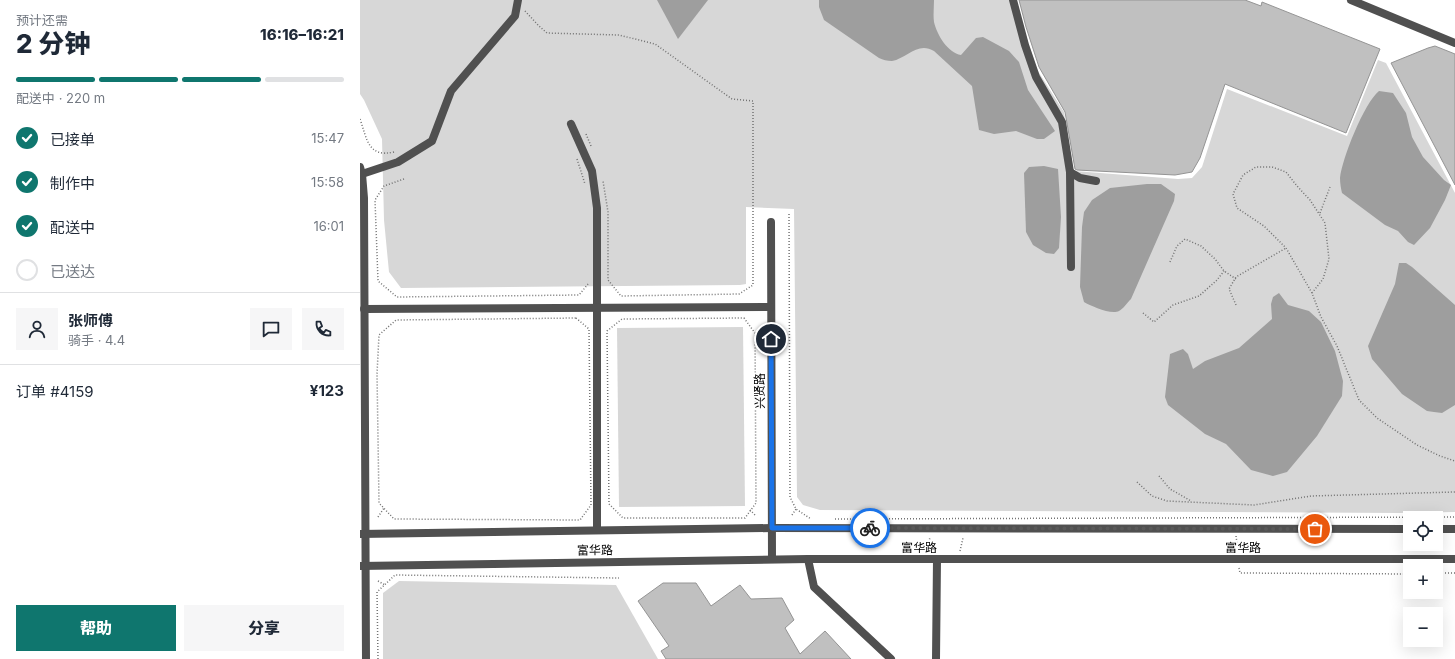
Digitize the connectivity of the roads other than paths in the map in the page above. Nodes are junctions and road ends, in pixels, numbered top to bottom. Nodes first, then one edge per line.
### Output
1 (1013, 0) edge
2 (1351, 0) edge
3 (520, 3) edge
4 (1455, 43) edge
5 (571, 124) dead end
6 (361, 170) edge
7 (1070, 172) junction
8 (1096, 181) dead end
9 (771, 222) dead end
10 (1071, 267) dead end
11 (771, 307) junction
12 (598, 308) junction
13 (364, 309) junction
14 (772, 528) junction
15 (1403, 529) edge
16 (1443, 529) edge
17 (1455, 529) edge
18 (597, 530) junction
19 (363, 534) edge
20 (772, 559) junction
21 (808, 559) junction
22 (937, 559) junction
23 (1455, 559) edge
24 (363, 566) edge
25 (366, 659) edge
26 (891, 659) edge
27 (936, 659) edge

1 - 7 street
2 - 4 street
3 - 6 street
5 - 12 street
6 - 13 street
7 - 8 street
7 - 10 street
9 - 11 street, 兴贤路
11 - 12 street
11 - 14 street, 兴贤路
12 - 13 street
12 - 18 street
13 - 19 street
14 - 15 street, 富华路
14 - 18 street, 富华路
14 - 20 street, 兴贤路
16 - 17 street
18 - 19 street, 富华路
19 - 24 street
20 - 21 street, 富华路
20 - 24 street, 富华路
21 - 22 street, 富华路
21 - 26 street
22 - 23 street, 富华路
22 - 27 street
24 - 25 street

